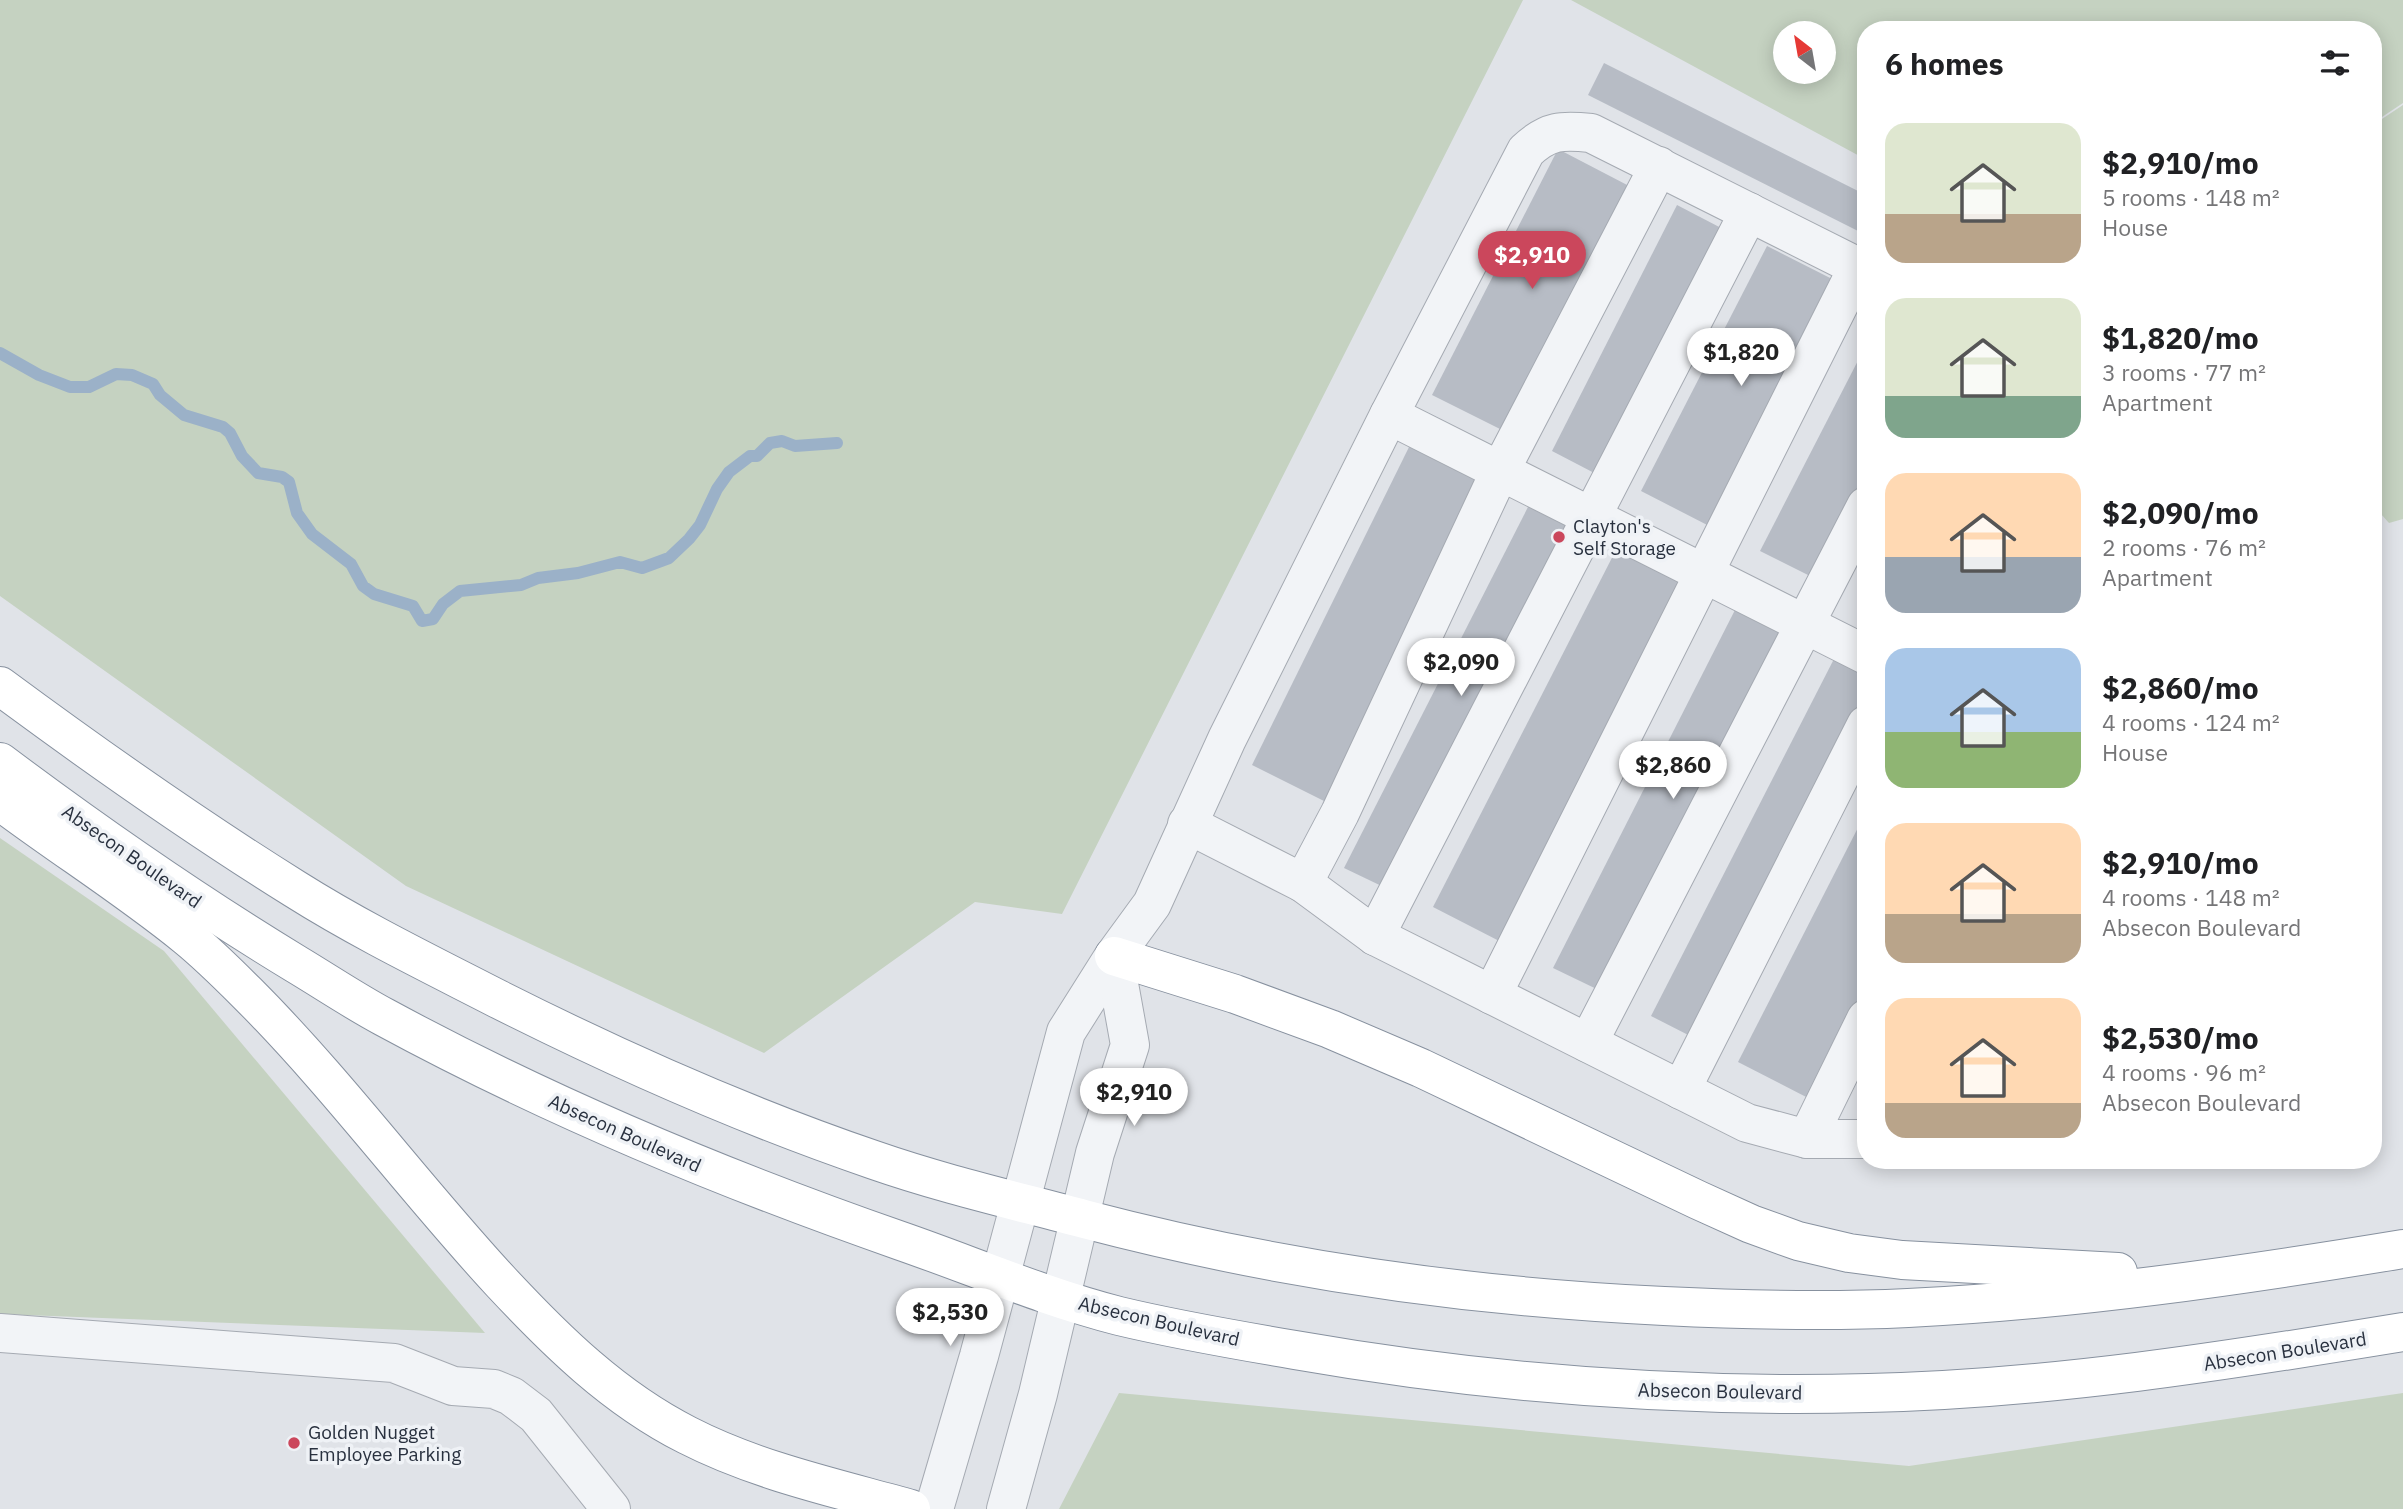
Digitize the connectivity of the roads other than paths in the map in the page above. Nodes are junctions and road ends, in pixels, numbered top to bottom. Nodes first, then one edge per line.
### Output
1 (1659, 166) junction
2 (1749, 212) junction
3 (1857, 266) edge
4 (1857, 279) edge
5 (1389, 415) junction
6 (1500, 471) junction
7 (1592, 518) junction
8 (1857, 523) edge
9 (1704, 574) junction
10 (1804, 624) junction
11 (1857, 650) edge
12 (0, 686) edge
13 (1857, 743) edge
14 (0, 762) edge
15 (0, 801) edge
16 (1188, 824) junction
17 (1303, 883) junction
18 (1376, 936) junction
19 (1114, 956) junction
20 (1492, 995) junction
21 (1857, 1036) edge
22 (1588, 1043) junction
23 (1681, 1090) junction
24 (1807, 1139) junction
25 (1857, 1139) edge
26 (1019, 1203) junction
27 (1080, 1217) junction
28 (2403, 1249) edge
29 (1000, 1277) junction
30 (2218, 1277) junction
31 (1060, 1297) junction
32 (2403, 1332) edge
33 (0, 1333) edge
34 (835, 1498) edge
35 (611, 1509) edge
36 (911, 1509) edge
37 (934, 1509) edge
38 (1006, 1509) edge

1 - 2 street
1 - 5 street
1 - 6 street
2 - 3 street
2 - 7 street
4 - 9 street
5 - 6 street
5 - 16 street
6 - 7 street
6 - 17 street
7 - 9 street
7 - 18 street
8 - 10 street
9 - 10 street
9 - 20 street
10 - 11 street
10 - 22 street
12 - 26 highway
13 - 23 street
14 - 29 highway, Absecon Boulevard
15 - 34 highway
16 - 17 street
16 - 19 street
17 - 18 street
18 - 20 street
19 - 26 street
19 - 27 street
19 - 30 highway
20 - 22 street
21 - 24 street
22 - 23 street
23 - 24 street
24 - 25 street
26 - 27 highway
26 - 29 street
27 - 30 highway
27 - 31 street
28 - 30 highway
29 - 31 highway, Absecon Boulevard
29 - 37 street
31 - 32 highway, Absecon Boulevard
31 - 38 street
33 - 35 street
34 - 36 highway

